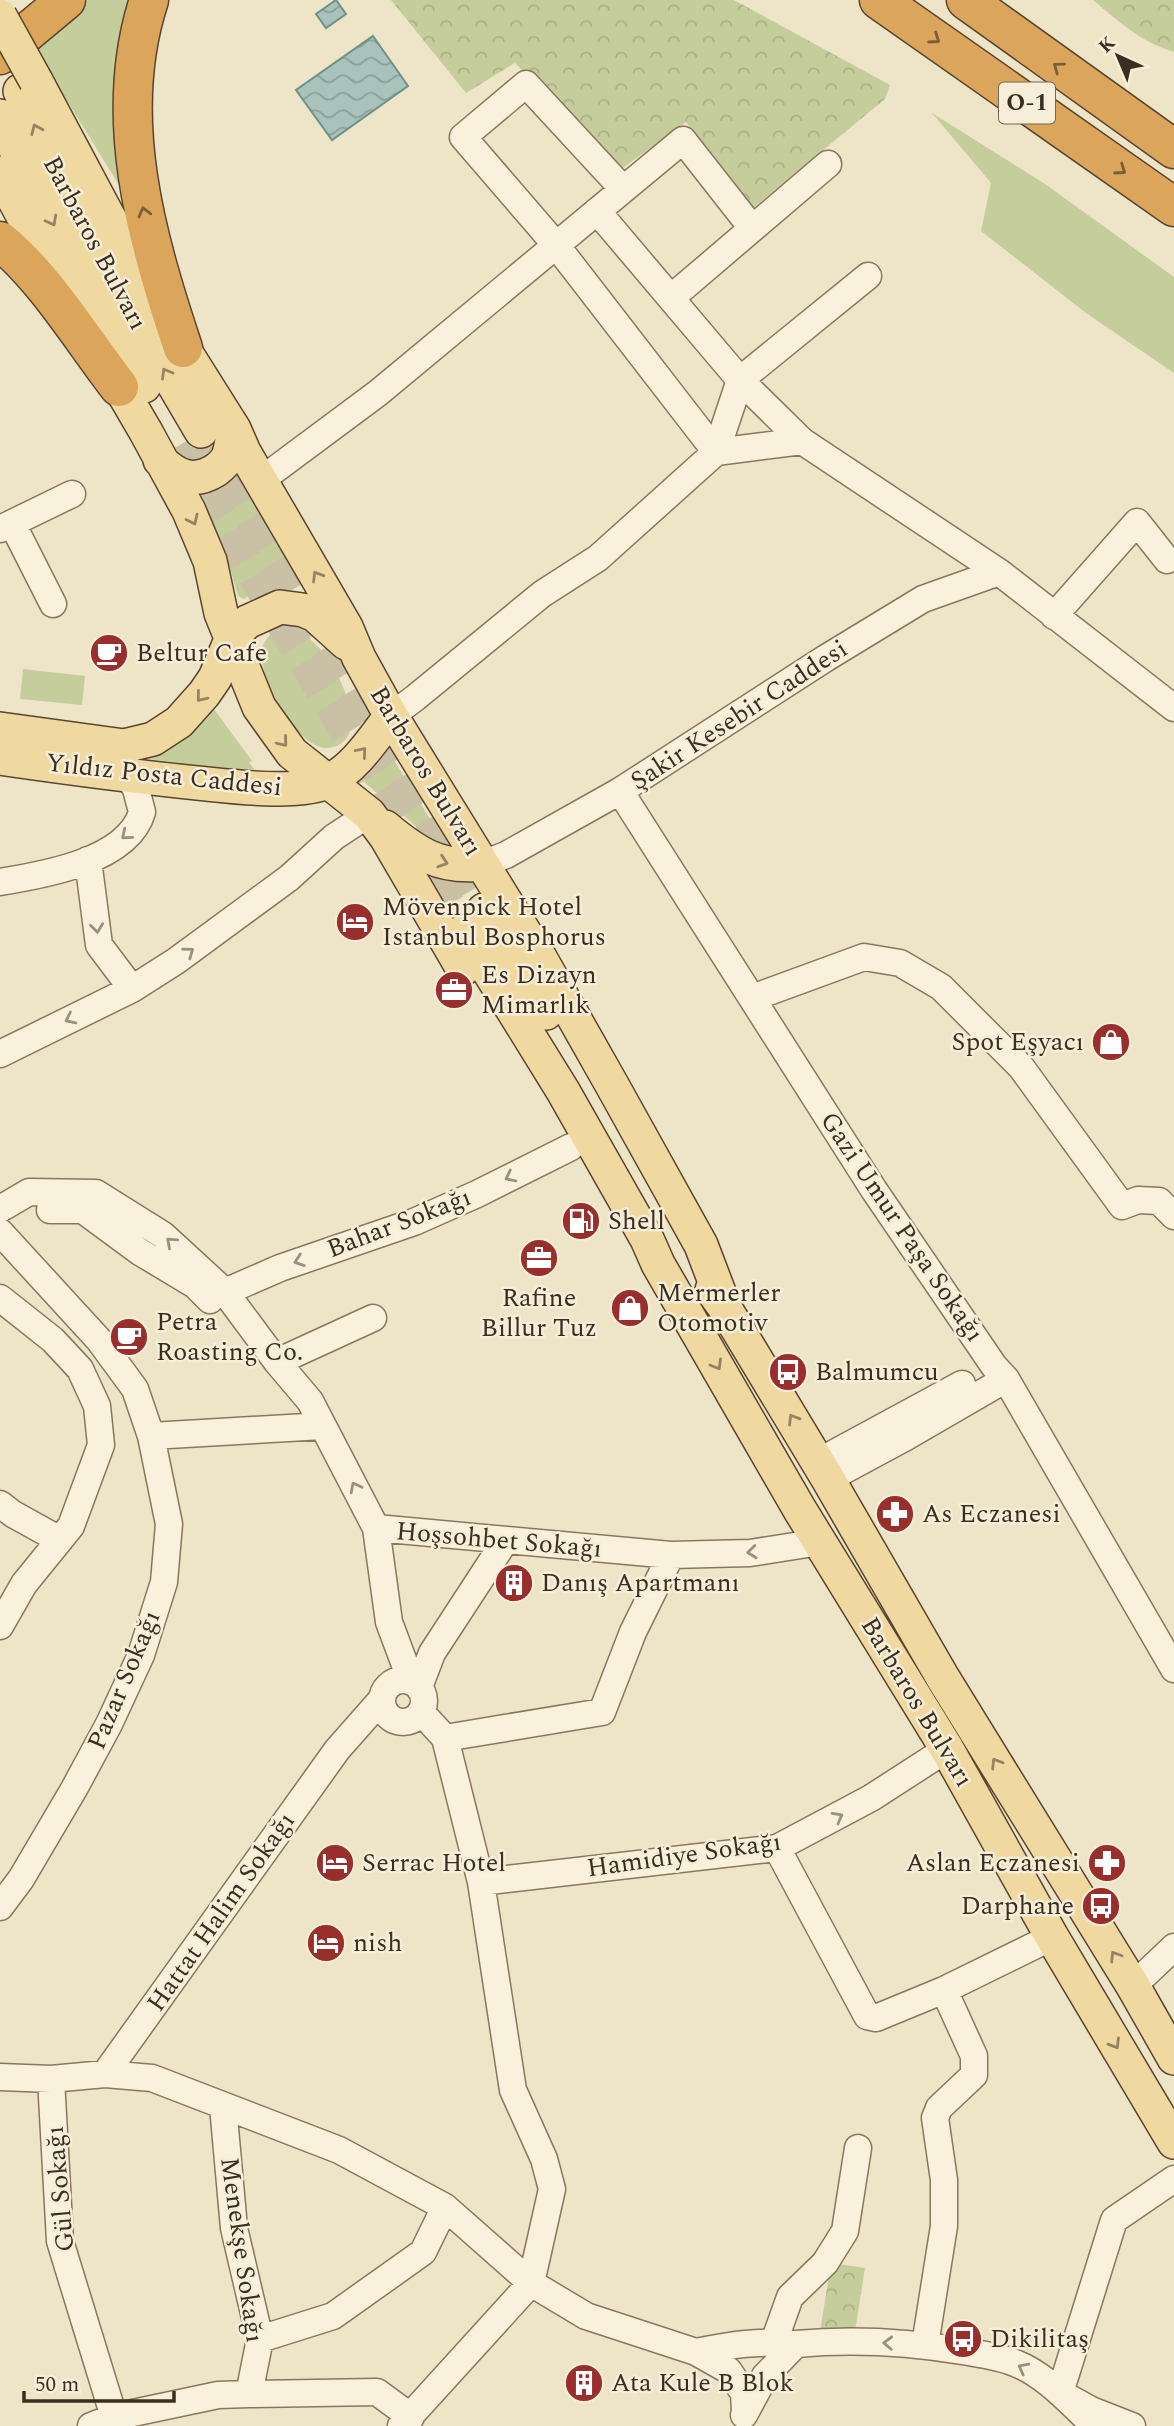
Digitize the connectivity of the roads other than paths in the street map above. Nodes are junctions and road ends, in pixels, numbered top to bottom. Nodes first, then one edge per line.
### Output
1 (66, 0) edge
2 (149, 0) edge
3 (879, 0) edge
4 (967, 0) edge
5 (0, 16) edge
6 (0, 49) edge
7 (0, 55) edge
8 (28, 85) junction
9 (0, 116) edge
10 (1174, 149) edge
11 (828, 164) dead end
12 (0, 173) edge
13 (623, 189) junction
14 (1174, 207) edge
15 (597, 211) junction
16 (752, 228) junction
17 (0, 241) edge
18 (556, 245) junction
19 (868, 275) dead end
20 (671, 298) junction
21 (183, 348) junction
22 (740, 380) junction
23 (119, 387) junction
24 (234, 429) junction
25 (802, 441) junction
26 (180, 446) junction
27 (716, 452) junction
28 (261, 480) junction
29 (72, 494) dead end
30 (6, 526) edge
31 (1167, 560) dead end
32 (999, 572) junction
33 (53, 604) dead end
34 (1054, 616) junction
35 (232, 637) junction
36 (359, 658) junction
37 (1174, 708) edge
38 (391, 716) junction
39 (0, 729) edge
40 (0, 758) edge
41 (128, 776) junction
42 (328, 783) junction
43 (620, 791) junction
44 (369, 814) junction
45 (88, 860) junction
46 (482, 864) junction
47 (0, 882) edge
48 (132, 989) junction
49 (752, 998) junction
50 (0, 1054) edge
51 (571, 1147) junction
52 (0, 1209) edge
53 (0, 1215) edge
54 (1174, 1216) edge
55 (0, 1232) edge
56 (658, 1264) junction
57 (225, 1292) junction
58 (0, 1298) edge
59 (725, 1308) junction
60 (373, 1318) dead end
61 (277, 1362) junction
62 (1000, 1372) junction
63 (323, 1426) junction
64 (151, 1436) junction
65 (823, 1470) junction
66 (0, 1504) edge
67 (376, 1528) junction
68 (60, 1540) junction
69 (505, 1541) junction
70 (820, 1542) junction
71 (671, 1555) junction
72 (0, 1626) edge
73 (920, 1639) junction
74 (1174, 1669) edge
75 (402, 1697) junction
76 (445, 1738) junction
77 (947, 1749) junction
78 (777, 1848) junction
79 (481, 1882) junction
80 (0, 1907) edge
81 (1052, 1937) junction
82 (1174, 1947) edge
83 (1133, 1986) junction
84 (944, 1990) junction
85 (140, 2025) junction
86 (1174, 2057) edge
87 (105, 2074) junction
88 (0, 2077) edge
89 (152, 2078) junction
90 (51, 2079) junction
91 (223, 2106) junction
92 (1174, 2142) edge
93 (858, 2148) dead end
94 (1174, 2179) edge
95 (445, 2207) junction
96 (531, 2283) junction
97 (260, 2339) junction
98 (785, 2343) junction
99 (925, 2345) junction
100 (696, 2352) junction
101 (1059, 2393) junction
102 (249, 2394) junction
103 (742, 2419) edge
104 (102, 2421) edge
105 (406, 2421) edge
106 (1095, 2426) edge
107 (1132, 2426) edge

1 - 7 highway
21 -> 2 highway
3 -> 14 highway, O-1
10 -> 4 highway, O-1
5 - 8 main road, bridge
6 - 8 main road, Barbaros Bulvarı
8 - 21 main road, Barbaros Bulvarı
26 -> 8 main road, Barbaros Bulvarı
9 -> 26 main road, Barbaros Bulvarı
11 - 16 street
12 - 23 main road, Barbaros Bulvarı
13 - 15 street
13 - 16 street
13 - 18 street
15 - 18 street
15 - 20 street
16 - 20 street
17 - 23 highway
18 - 27 street
18 - 28 street
19 - 22 street
20 - 22 street
21 - 24 main road, Barbaros Bulvarı
22 - 25 street
22 - 27 street
23 - 26 main road, Barbaros Bulvarı
24 - 26 main road
24 - 28 main road, Barbaros Bulvarı
25 - 27 street
25 - 32 street
26 -> 35 main road, Barbaros Bulvarı
27 - 38 street
36 -> 28 main road, Barbaros Bulvarı
29 - 30 street
30 - 33 street
31 - 34 street
32 - 34 street
32 - 43 street, Şakir Kesebir Caddesi
34 - 37 street
35 - 36 main road
35 -> 39 main road, Yıldız Posta Caddesi
35 -> 42 main road, Barbaros Bulvarı
36 - 38 main road, Barbaros Bulvarı
42 -> 38 main road
38 - 46 main road, Barbaros Bulvarı
40 - 41 main road, Yıldız Posta Caddesi
41 - 42 main road, Yıldız Posta Caddesi
41 -> 45 street
42 - 44 main road, Barbaros Bulvarı
43 - 46 street, Şakir Kesebir Caddesi
43 - 49 street, Gazi Umur Paşa Sokağı
44 -> 46 main road
48 -> 44 street
44 - 51 main road, Barbaros Bulvarı
45 - 47 street
45 -> 48 street
46 - 59 main road, Barbaros Bulvarı
48 -> 50 street
49 - 54 street
49 - 62 street, Gazi Umur Paşa Sokağı
51 - 56 main road, Barbaros Bulvarı
51 -> 57 street, Bahar Sokağı
57 -> 52 street, Hoşsohbet Sokağı
53 - 63 street, Hoşsohbet Sokağı
55 - 64 street, Pazar Sokağı
56 - 59 main road, Barbaros Bulvarı
56 -> 70 main road, Barbaros Bulvarı
57 - 61 street, Hoşsohbet Sokağı
58 - 68 street
65 -> 59 main road, Barbaros Bulvarı
60 - 61 street
61 - 63 street, Hoşsohbet Sokağı
62 - 65 street
62 - 74 street, Gazi Umur Paşa Sokağı
63 - 64 street
67 -> 63 street, Hoşsohbet Sokağı
64 - 80 street, Pazar Sokağı
65 - 73 main road, Barbaros Bulvarı
66 - 68 street
67 - 69 street, Hoşsohbet Sokağı
67 - 75 street
68 - 72 street
69 - 71 street, Hoşsohbet Sokağı
69 - 75 street
70 -> 71 street, Hoşsohbet Sokağı
70 - 73 main road
70 - 77 main road, Barbaros Bulvarı
71 - 76 street
83 -> 73 main road, Barbaros Bulvarı
75 - 76 street
75 - 85 street, Hattat Halim Sokağı
76 - 79 street
78 -> 77 street, Hamidiye Sokağı
77 - 81 main road, Barbaros Bulvarı
78 - 79 street, Hamidiye Sokağı
78 - 84 street
79 - 96 street
81 - 84 street
81 -> 92 main road, Barbaros Bulvarı
82 - 83 street
83 - 86 main road, Barbaros Bulvarı
84 - 99 street
85 - 87 street, Hattat Halim Sokağı
85 - 89 street
87 - 89 street
87 - 90 street
88 - 90 street
89 - 91 street
90 - 104 street, Gül Sokağı
91 - 95 street
91 - 97 street, Menekşe Sokağı
93 - 98 street
94 - 101 street
95 - 96 street
95 - 97 street
96 - 100 street
96 - 105 street
97 - 102 street, Menekşe Sokağı
99 -> 98 street
98 - 100 street
98 - 103 street
101 -> 99 street
100 - 103 street
101 - 106 street
101 - 107 street
102 - 104 street
102 - 105 street

